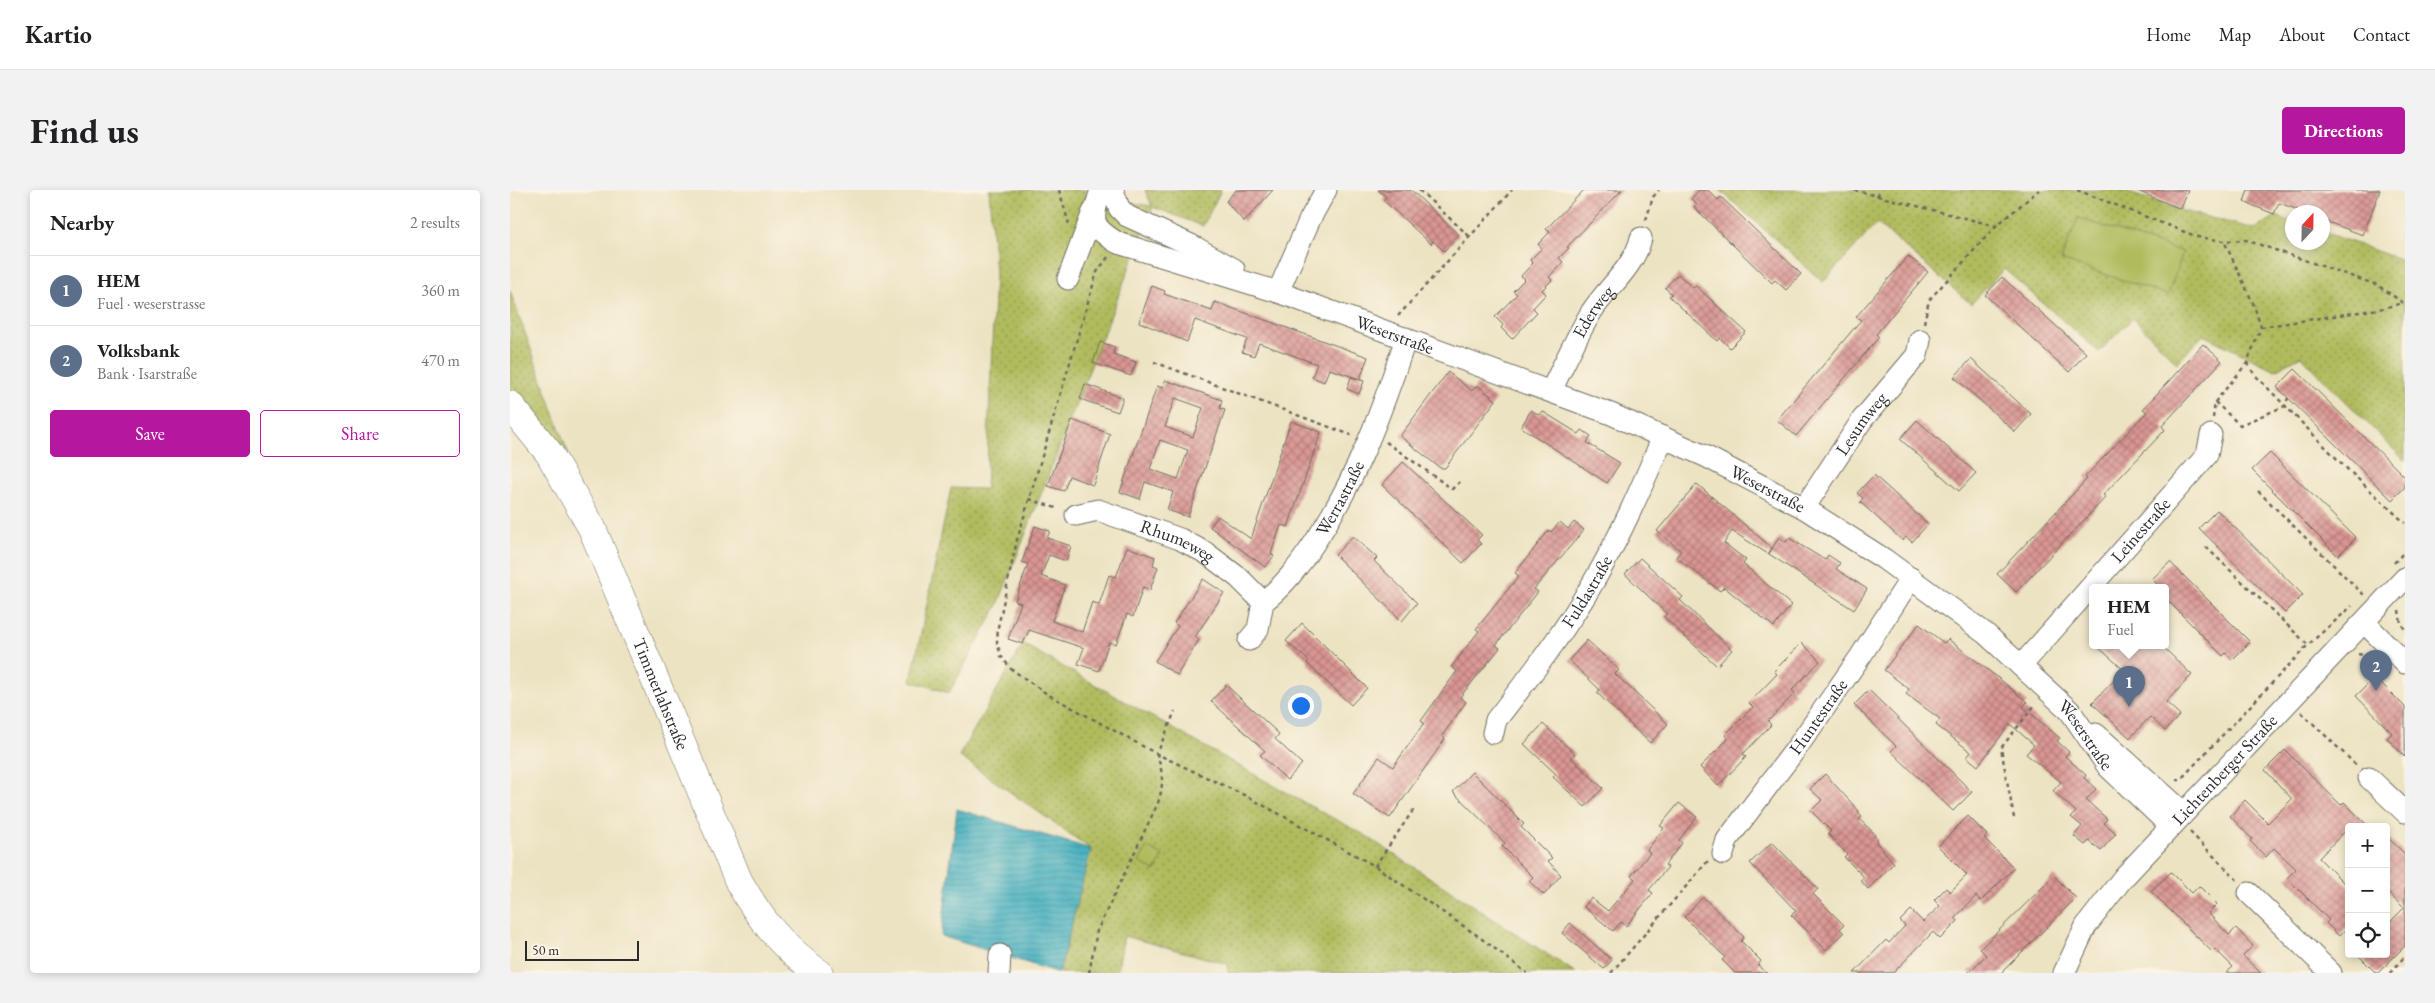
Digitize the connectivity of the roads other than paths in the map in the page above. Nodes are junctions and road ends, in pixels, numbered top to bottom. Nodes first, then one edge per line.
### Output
1 (1101, 190) edge
2 (1113, 190) edge
3 (1326, 190) edge
4 (1093, 212) junction
5 (1642, 238) road end
6 (1068, 279) dead end
7 (1278, 292) junction
8 (1406, 338) junction
9 (1920, 340) road end
10 (1551, 391) junction
11 (510, 405) edge
12 (2210, 435) road end
13 (1663, 437) junction
14 (1804, 508) junction
15 (1076, 515) road end
16 (2399, 571) edge
17 (1911, 578) junction
18 (2093, 584) edge
19 (2089, 589) edge
20 (1263, 602) junction
21 (2364, 622) junction
22 (1249, 640) dead end
23 (2405, 663) edge
24 (2021, 666) junction
25 (1493, 733) dead end
26 (2369, 778) road end
27 (2405, 812) edge
28 (2176, 819) junction
29 (1723, 854) road end
30 (2249, 893) road end
31 (819, 973) edge
32 (2064, 973) edge
33 (2331, 973) edge

1 - 4 street
2 - 7 street, Weserstraße
3 - 7 street
4 - 6 street
4 - 7 street, Weserstraße
5 - 10 street, Ederweg
7 - 8 street, Weserstraße
8 - 10 street, Weserstraße
8 - 20 street, Werrastraße
9 - 14 street, Lesumweg
10 - 13 street, Weserstraße
11 - 31 main road, Timmerlahstraße
12 - 18 street, Leinestraße
13 - 14 street, Weserstraße
13 - 25 street, Fuldastraße
14 - 17 street, Weserstraße
15 - 20 street, Rhumeweg
16 - 21 street, Lichtenberger Straße
17 - 24 street, Weserstraße
17 - 29 street, Huntestraße
19 - 24 street, Leinestraße
20 - 22 street
21 - 23 street
21 - 28 street, Lichtenberger Straße
24 - 28 street, Weserstraße
26 - 27 street
28 - 32 street, Lichtenberger Straße
30 - 33 street

